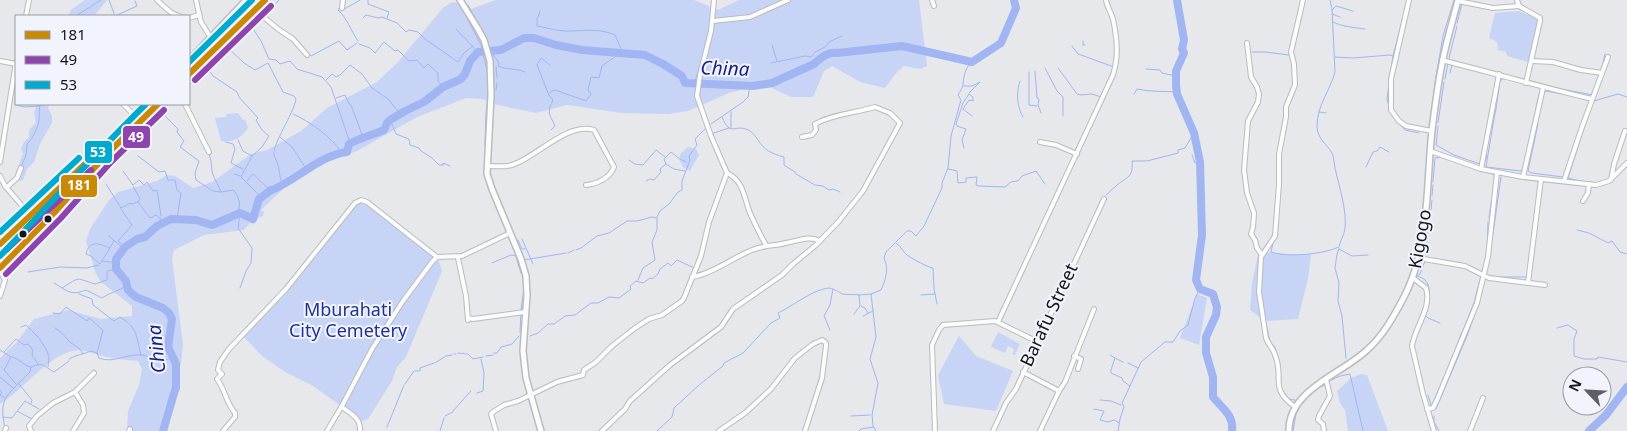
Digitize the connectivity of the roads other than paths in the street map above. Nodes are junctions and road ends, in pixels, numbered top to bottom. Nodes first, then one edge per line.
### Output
1 (29, 0) edge
2 (157, 0) edge
3 (196, 0) edge
4 (247, 0) edge
5 (266, 0) edge
6 (343, 0) edge
7 (460, 0) edge
8 (714, 0) edge
9 (788, 0) edge
10 (932, 0) edge
11 (1106, 0) edge
12 (1303, 0) edge
13 (1409, 0) edge
14 (1458, 0) edge
15 (1517, 0) edge
16 (934, 6) dead end
17 (1520, 6) junction
18 (342, 8) dead end
19 (256, 10) junction
20 (26, 15) edge
21 (174, 15) edge
22 (199, 15) junction
23 (190, 18) edge
24 (713, 21) junction
25 (211, 38) junction
26 (1247, 43) dead end
27 (307, 55) dead end
28 (1608, 57) dead end
29 (190, 60) edge
30 (1442, 60) junction
31 (0, 61) edge
32 (1532, 61) junction
33 (15, 63) edge
34 (15, 68) edge
35 (190, 73) edge
36 (1602, 73) junction
37 (1499, 74) junction
38 (1526, 83) junction
39 (1543, 88) junction
40 (1592, 99) junction
41 (123, 105) edge
42 (145, 105) edge
43 (157, 105) edge
44 (185, 105) edge
45 (134, 116) junction
46 (1432, 130) junction
47 (1625, 131) dead end
48 (802, 137) dead end
49 (2, 140) edge
50 (1040, 142) dead end
51 (1430, 151) junction
52 (209, 152) dead end
53 (1077, 154) junction
54 (0, 162) edge
55 (1627, 163) edge
56 (487, 166) junction
57 (21, 168) dead end
58 (1481, 169) junction
59 (727, 173) junction
60 (1498, 173) junction
61 (0, 176) edge
62 (1522, 177) junction
63 (1541, 180) junction
64 (1611, 180) junction
65 (1564, 181) junction
66 (1589, 184) junction
67 (586, 185) dead end
68 (7, 187) junction
69 (1104, 199) dead end
70 (1583, 201) dead end
71 (30, 215) junction
72 (510, 233) junction
73 (820, 240) junction
74 (0, 244) edge
75 (766, 246) junction
76 (1262, 254) junction
77 (438, 257) junction
78 (458, 258) junction
79 (1418, 258) junction
80 (0, 269) edge
81 (1483, 275) junction
82 (692, 277) junction
83 (1413, 278) junction
84 (1528, 283) junction
85 (1545, 285) dead end
86 (0, 296) edge
87 (1094, 309) dead end
88 (524, 312) junction
89 (998, 322) junction
90 (1036, 342) junction
91 (1074, 356) junction
92 (1078, 369) dead end
93 (1023, 372) junction
94 (94, 373) dead end
95 (1326, 379) junction
96 (1058, 391) junction
97 (75, 392) junction
98 (532, 395) junction
99 (1483, 398) dead end
100 (342, 407) junction
101 (1295, 407) junction
102 (1427, 409) junction
103 (31, 431) edge
104 (73, 431) edge
105 (223, 431) edge
106 (327, 431) edge
107 (360, 431) edge
108 (496, 431) edge
109 (541, 431) edge
110 (602, 431) edge
111 (719, 431) edge
112 (805, 431) edge
113 (935, 431) edge
114 (993, 431) edge
115 (1040, 431) edge
116 (1290, 431) edge
117 (1324, 431) edge
118 (1434, 431) edge
119 (1470, 431) edge

1 - 20 street
2 - 21 street
3 - 22 street
4 - 25 highway
5 - 19 highway
6 - 18 street
7 - 56 main road
8 - 24 street
9 - 24 street
10 - 16 street
11 - 53 street
12 - 76 street
13 - 46 street
14 - 17 street
14 - 30 main road, Kigogo
15 - 17 street
17 - 32 street
19 - 27 street
19 - 35 highway
22 - 23 street
22 - 25 street
24 - 59 street
25 - 29 highway
26 - 76 street
28 - 36 street
30 - 37 street
30 - 46 main road, Kigogo
31 - 33 street
32 - 36 street
32 - 38 street
34 - 49 street
36 - 40 street
37 - 38 street
37 - 58 street
38 - 39 street
39 - 40 street
39 - 62 street
40 - 65 street
41 - 45 street
42 - 45 highway
43 - 80 highway
44 - 52 street
45 - 71 highway
46 - 51 main road, Kigogo
47 - 64 street
48 - 73 street
49 - 54 street
50 - 53 street
51 - 58 street
51 - 79 main road, Kigogo
53 - 89 street
55 - 64 street
56 - 67 street
56 - 72 main road
57 - 68 street
58 - 60 street
59 - 75 street
59 - 82 street
60 - 62 street
60 - 81 street
61 - 68 street
62 - 63 street
63 - 65 street
63 - 84 street
64 - 66 street
65 - 66 street
66 - 70 street
68 - 71 street
69 - 90 street, Barafu Street
71 - 74 highway
72 - 78 street
72 - 88 main road
73 - 75 street
73 - 110 street
75 - 82 street
76 - 101 street
77 - 78 street
77 - 100 street
77 - 105 street
78 - 88 street
79 - 81 street
79 - 83 main road, Kigogo
80 - 86 street
81 - 84 street
81 - 102 street
82 - 98 street
83 - 95 main road, Kigogo
83 - 102 street
84 - 85 street
87 - 91 street
88 - 98 main road
89 - 90 street
89 - 113 street
90 - 93 street, Barafu Street
91 - 92 street
91 - 96 street
93 - 96 street
93 - 114 street, Barafu Street
94 - 97 street
95 - 101 main road, Kigogo
95 - 117 street
96 - 115 street
97 - 103 street
97 - 104 street
98 - 108 street
98 - 109 main road
99 - 119 street
100 - 106 street
100 - 107 street
101 - 116 main road
102 - 118 street
111 - 112 street

